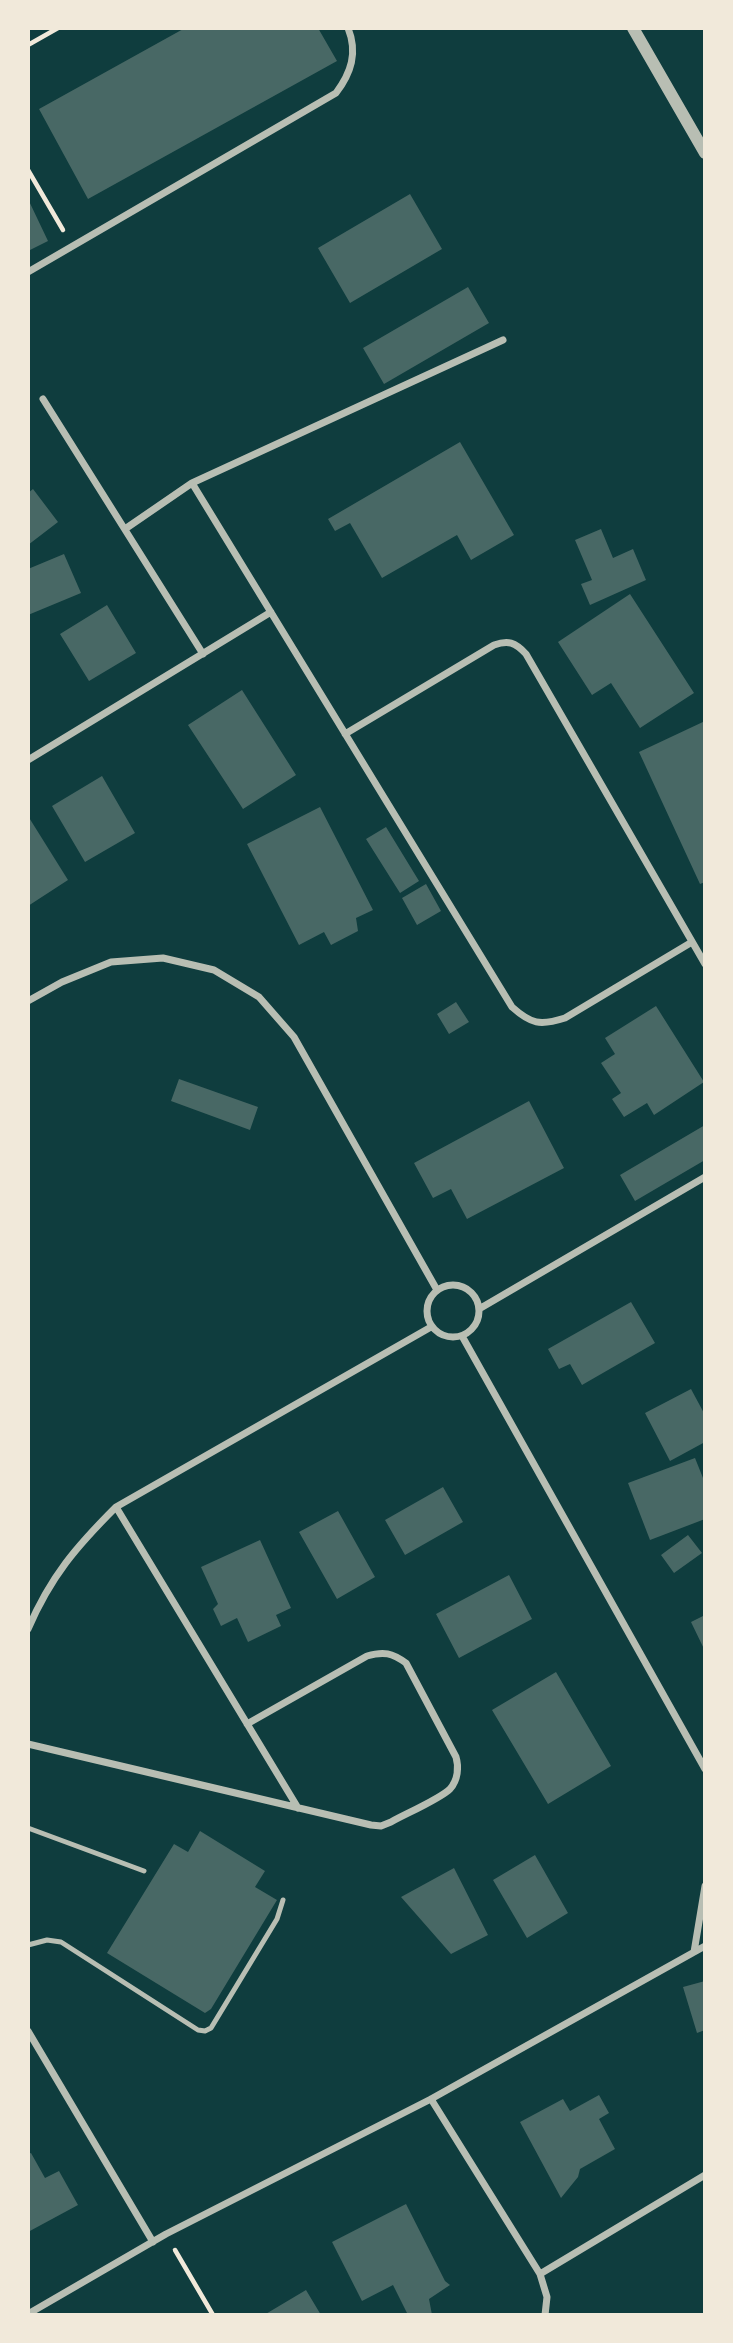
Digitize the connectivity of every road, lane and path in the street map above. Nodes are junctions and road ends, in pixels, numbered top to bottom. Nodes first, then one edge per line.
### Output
1 (58, 28) edge
2 (348, 28) edge
3 (633, 28) edge
4 (28, 46) edge
5 (705, 153) edge
6 (28, 170) edge
7 (73, 246) junction
8 (28, 272) edge
9 (503, 340) dead end
10 (43, 399) dead end
11 (192, 483) junction
12 (125, 529) junction
13 (271, 612) junction
14 (203, 654) junction
15 (345, 734) junction
16 (28, 760) edge
17 (692, 942) junction
18 (705, 964) edge
19 (28, 1001) edge
20 (705, 1177) edge
21 (436, 1290) junction
22 (479, 1309) junction
23 (431, 1327) junction
24 (463, 1336) junction
25 (116, 1507) junction
26 (28, 1629) edge
27 (247, 1724) junction
28 (28, 1744) edge
29 (705, 1769) edge
30 (298, 1808) junction
31 (28, 1828) edge
32 (144, 1871) dead end
33 (705, 1886) edge
34 (283, 1900) dead end
35 (28, 1945) edge
36 (705, 1946) edge
37 (694, 1952) junction
38 (28, 2031) edge
39 (431, 2099) junction
40 (705, 2175) edge
41 (166, 2234) junction
42 (153, 2242) junction
43 (540, 2274) junction
44 (28, 2314) edge
45 (213, 2315) edge
46 (545, 2315) edge

1 - 4 path
2 - 7 street
3 - 5 street
6 - 7 path
7 - 8 street
9 - 11 street
10 - 12 street
11 - 12 street
11 - 13 street
12 - 14 street
13 - 14 street
13 - 15 street
14 - 16 street
15 - 17 street
15 - 17 street
17 - 18 street
19 - 21 street
20 - 22 street
21 - 22 street
21 - 23 street
22 - 24 street
23 - 24 street
23 - 25 street
24 - 29 street
25 - 26 street
25 - 27 street
27 - 30 street
27 - 30 street
28 - 30 street
31 - 32 lane
33 - 37 street
34 - 35 lane
36 - 37 street
37 - 39 street
38 - 42 street
39 - 41 street
39 - 43 street
40 - 43 street
41 - 42 street
41 - 45 path
42 - 44 street
43 - 46 street

